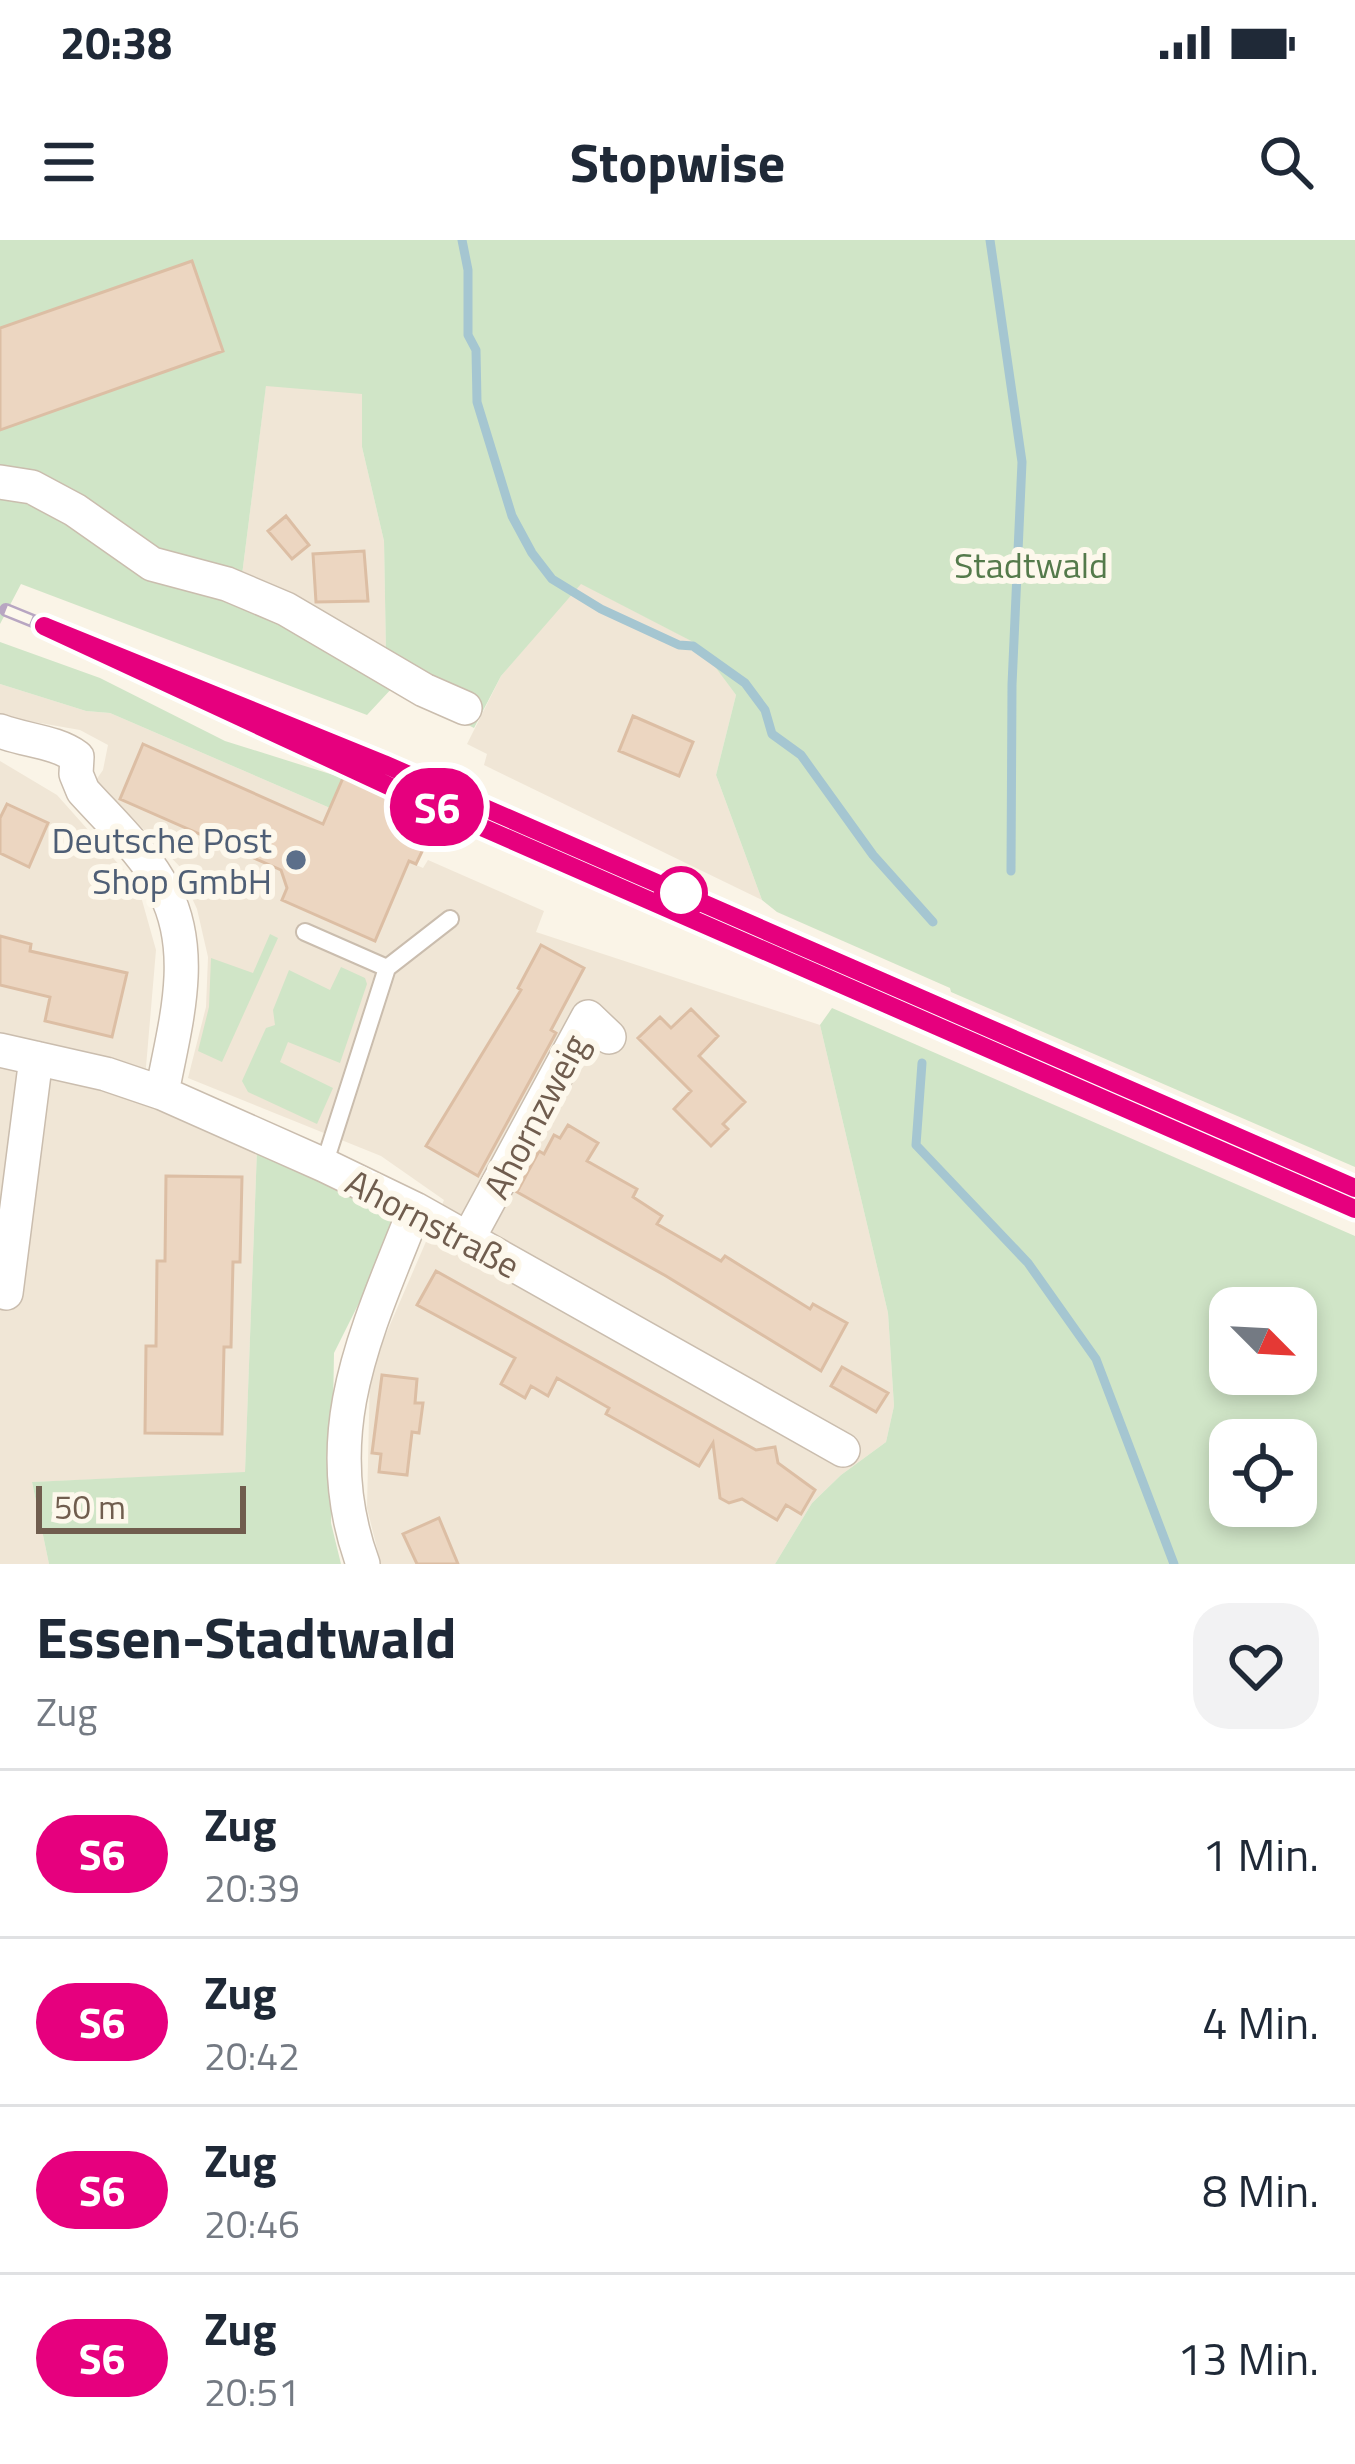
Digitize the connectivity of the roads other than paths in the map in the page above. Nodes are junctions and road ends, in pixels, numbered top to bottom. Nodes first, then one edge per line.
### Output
1 (0, 482) edge
2 (465, 709) dead end
3 (0, 731) edge
4 (450, 919) dead end
5 (304, 932) dead end
6 (387, 968) junction
7 (609, 1036) dead end
8 (0, 1050) edge
9 (37, 1058) junction
10 (162, 1093) junction
11 (324, 1165) junction
12 (415, 1210) junction
13 (468, 1239) junction
14 (6, 1293) dead end
15 (843, 1450) dead end
16 (363, 1564) edge

1 - 2 street
3 - 10 street
4 - 6 lane
5 - 6 lane
6 - 11 lane
7 - 13 street, Ahornzweig
8 - 9 street, Ahornstraße
9 - 10 street, Ahornstraße
9 - 14 street
10 - 11 street, Ahornstraße
11 - 12 street, Ahornstraße
12 - 13 street, Ahornstraße
12 - 16 street
13 - 15 street, Ahornstraße

